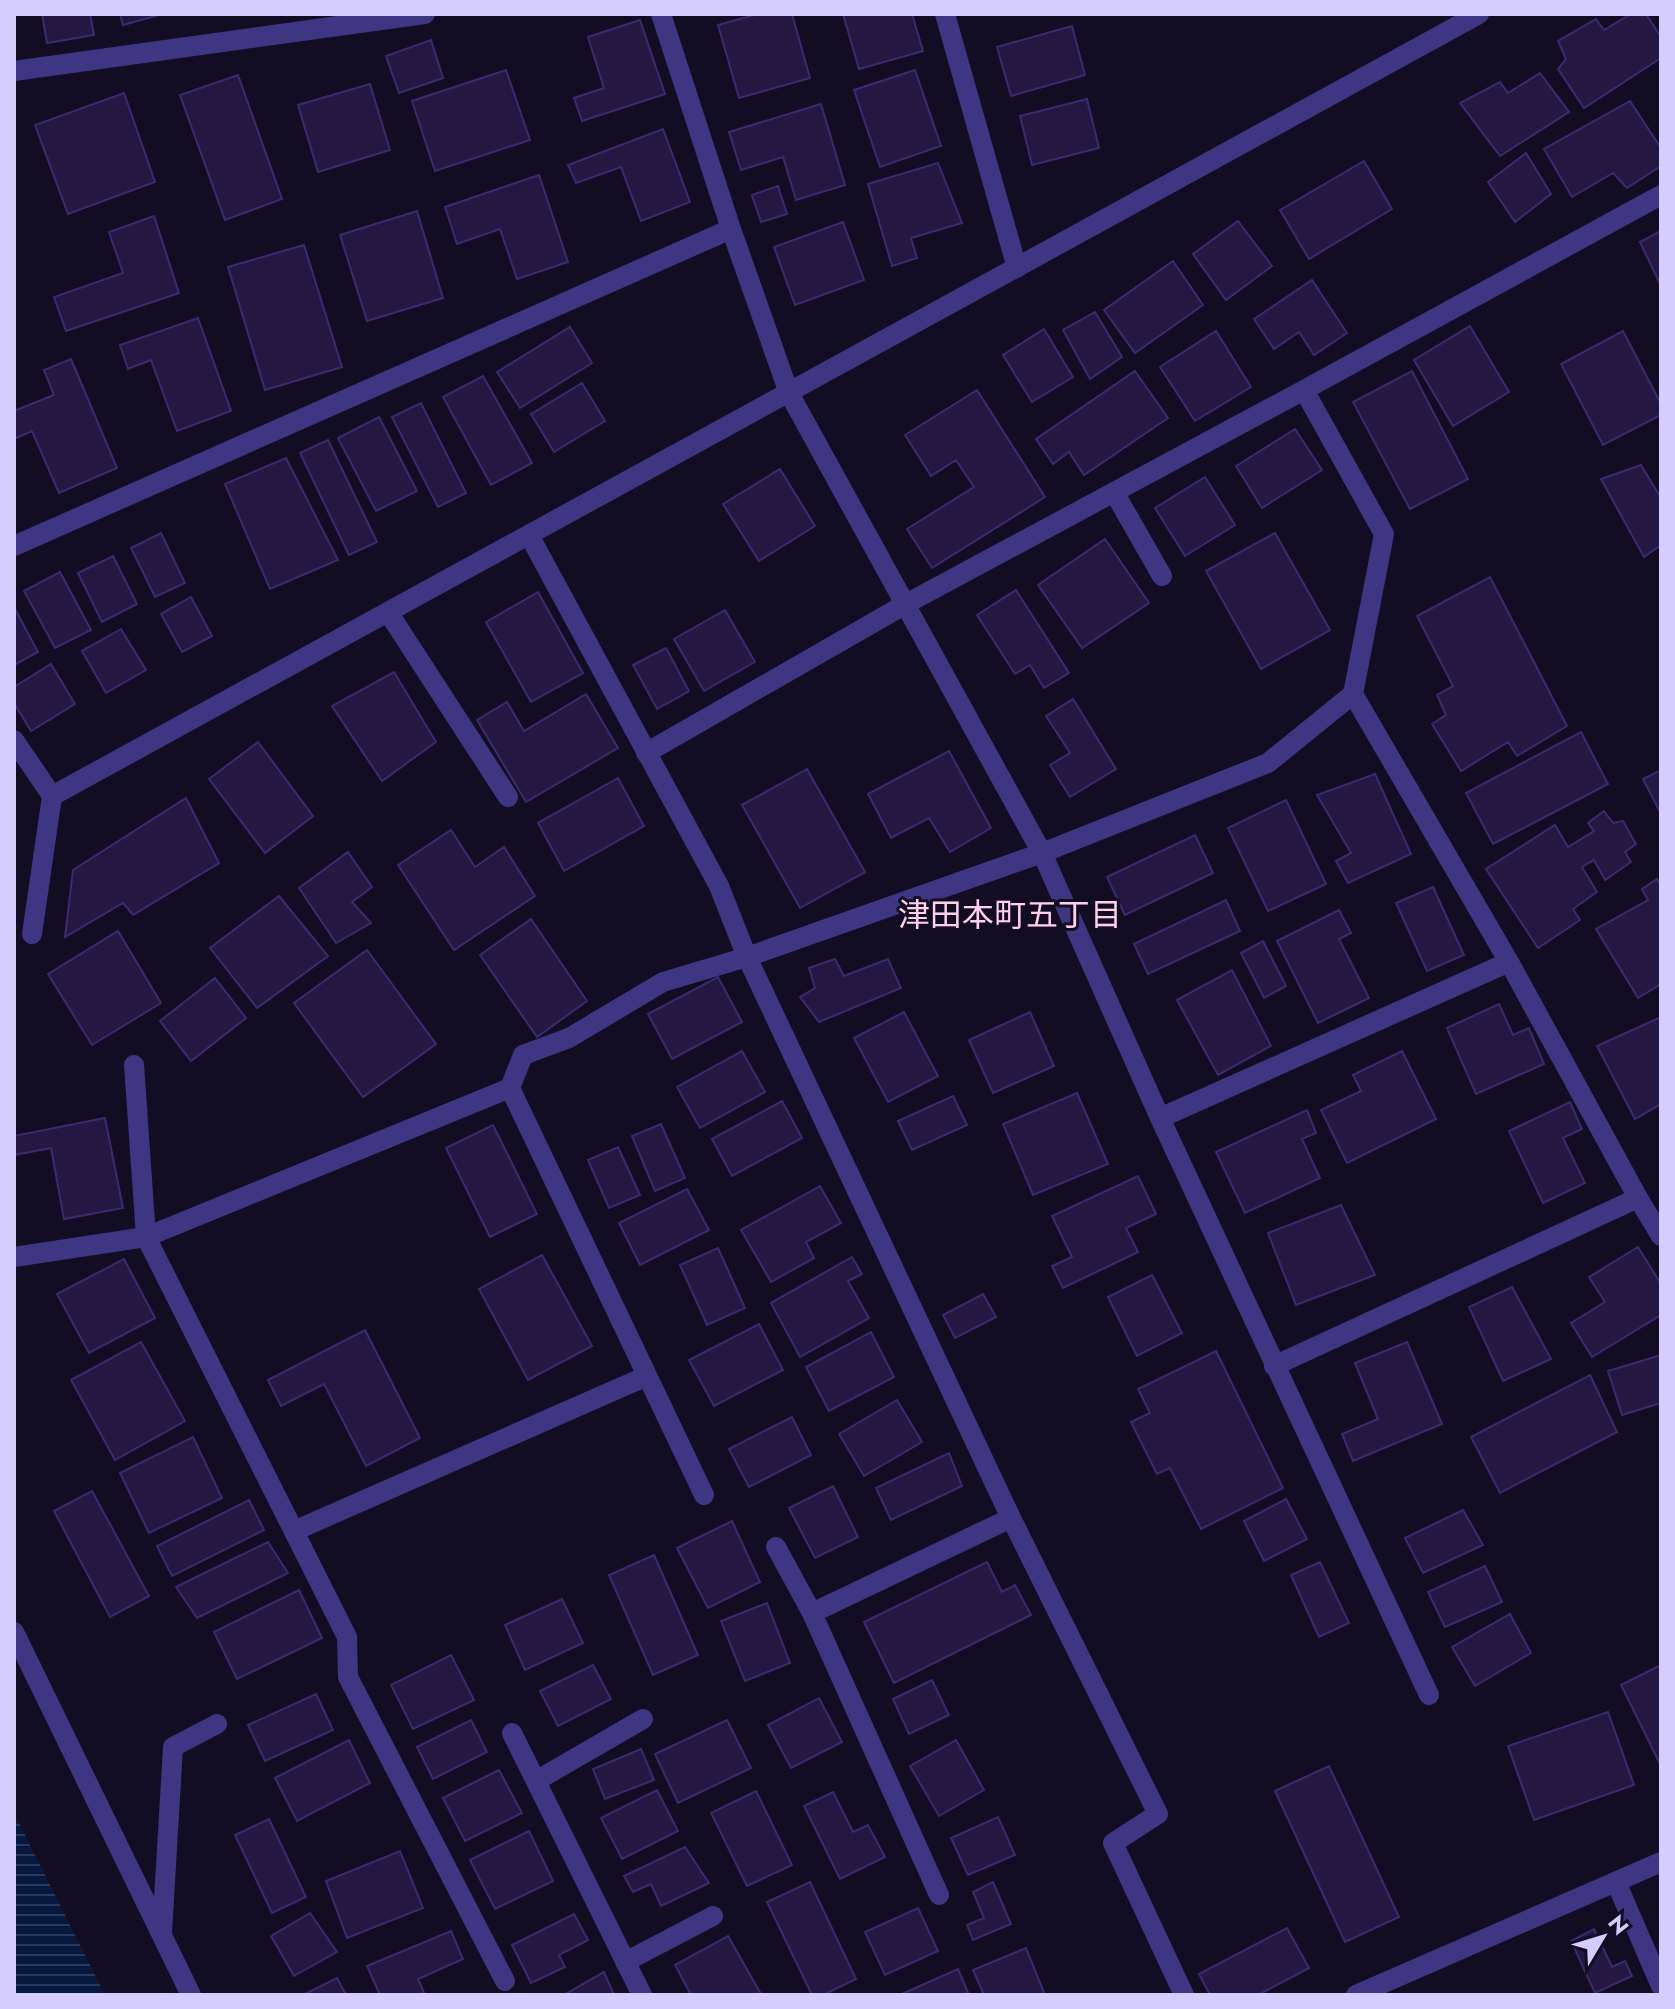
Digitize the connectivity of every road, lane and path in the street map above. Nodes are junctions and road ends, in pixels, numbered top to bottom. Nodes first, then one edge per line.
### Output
1 (425, 14) edge
2 (661, 14) edge
3 (945, 14) edge
4 (1479, 14) edge
5 (14, 71) edge
6 (1661, 195) edge
7 (731, 229) junction
8 (1017, 268) junction
9 (1304, 390) junction
10 (789, 393) junction
11 (1114, 492) junction
12 (529, 535) junction
13 (14, 546) edge
14 (1162, 576) dead end
15 (904, 605) junction
16 (388, 612) junction
17 (1353, 694) junction
18 (14, 740) edge
19 (646, 753) junction
20 (52, 796) junction
21 (508, 797) dead end
22 (1042, 853) junction
23 (32, 934) dead end
24 (747, 957) junction
25 (1509, 962) junction
26 (134, 1065) dead end
27 (510, 1088) junction
28 (1160, 1118) junction
29 (1638, 1198) junction
30 (1661, 1236) edge
31 (146, 1237) junction
32 (14, 1257) edge
33 (1274, 1366) junction
34 (647, 1376) junction
35 (704, 1495) dead end
36 (1011, 1518) junction
37 (294, 1531) junction
38 (776, 1547) dead end
39 (812, 1613) junction
40 (14, 1632) edge
41 (1429, 1695) dead end
42 (643, 1719) dead end
43 (217, 1724) dead end
44 (512, 1733) dead end
45 (536, 1781) junction
46 (1661, 1862) edge
47 (1616, 1882) junction
48 (939, 1895) dead end
49 (713, 1916) dead end
50 (162, 1934) junction
51 (625, 1962) junction
52 (505, 1981) dead end
53 (1661, 1986) edge
54 (191, 1995) edge
55 (642, 1995) edge
56 (1184, 1995) edge
57 (1356, 1995) edge

1 - 5 street
2 - 7 street
3 - 8 street
4 - 8 street
6 - 9 street
7 - 10 street
7 - 13 street
8 - 10 street
9 - 11 street
9 - 17 street
10 - 12 street
10 - 15 street
11 - 14 street
11 - 15 street
12 - 16 street
12 - 19 street
15 - 19 street
15 - 22 street
16 - 20 street
16 - 21 street
17 - 22 street
17 - 25 street
18 - 20 street
19 - 24 street
20 - 23 street
22 - 24 street
22 - 28 street
24 - 27 street
24 - 36 street
25 - 28 street
25 - 29 street
26 - 31 street
27 - 31 street
27 - 34 street
28 - 33 street
29 - 30 street
29 - 33 street
31 - 32 street
31 - 37 street
33 - 41 street
34 - 35 street
34 - 37 street
36 - 39 street
36 - 56 street
37 - 52 street
38 - 39 street
39 - 48 street
40 - 50 street
42 - 45 street
43 - 50 street
44 - 45 street
45 - 51 street
46 - 47 street
47 - 53 street
47 - 57 street
49 - 51 street
50 - 54 street
51 - 55 street

